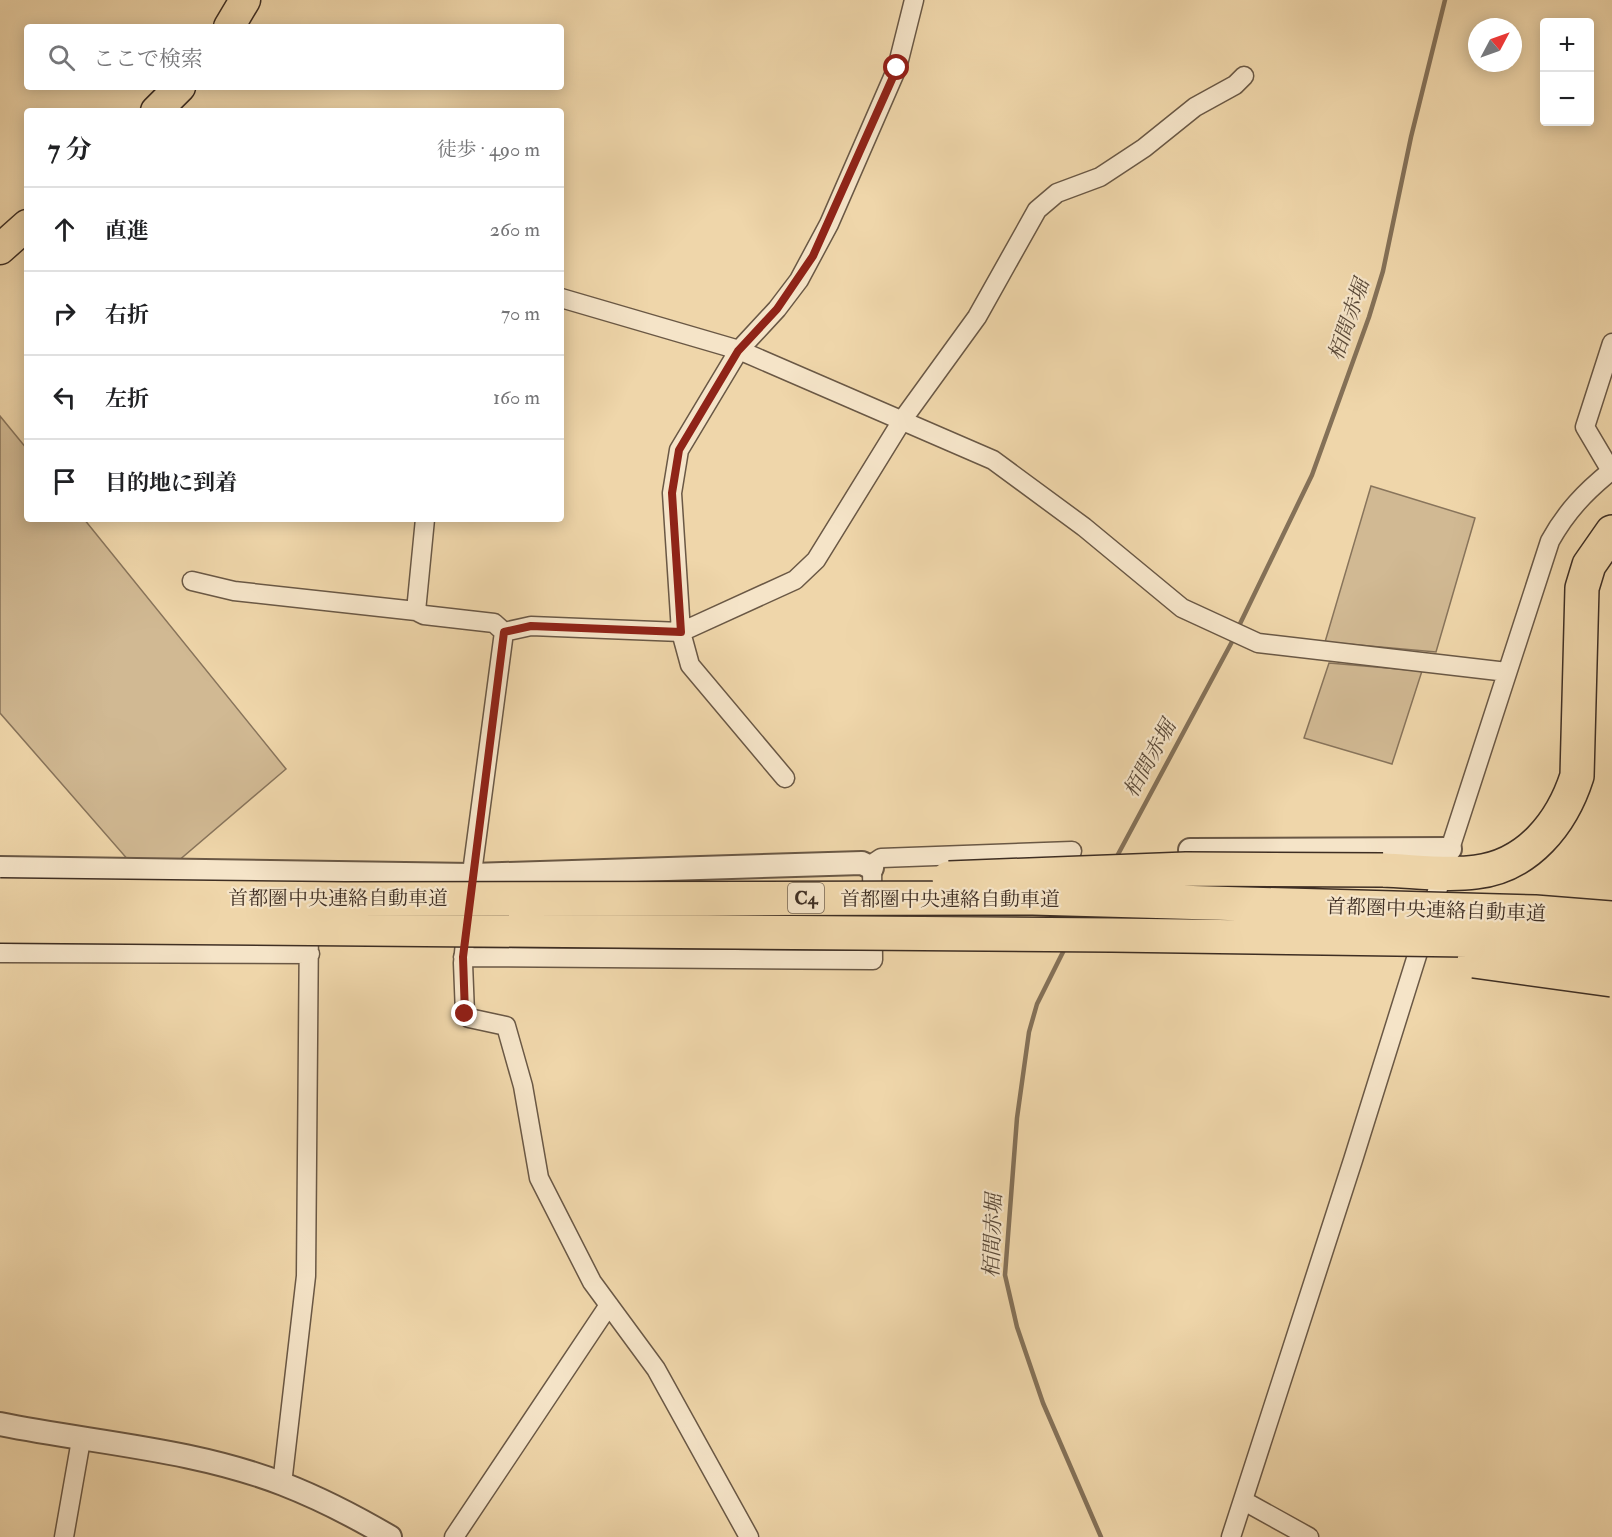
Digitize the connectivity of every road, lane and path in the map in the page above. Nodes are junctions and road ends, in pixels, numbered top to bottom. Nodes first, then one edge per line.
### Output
1 (245, 0) edge
2 (914, 0) edge
3 (232, 24) edge
4 (1244, 75) dead end
5 (177, 90) edge
6 (160, 108) edge
7 (24, 228) edge
8 (0, 249) edge
9 (564, 299) edge
10 (1612, 342) edge
11 (738, 351) junction
12 (903, 419) junction
13 (1611, 471) edge
14 (425, 522) edge
15 (1612, 532) edge
16 (192, 581) dead end
17 (416, 611) junction
18 (504, 632) junction
19 (681, 632) junction
20 (1507, 672) junction
21 (785, 778) dead end
22 (1190, 850) dead end
23 (1072, 851) dead end
24 (1449, 854) joint
25 (0, 868) edge
26 (872, 868) junction
27 (308, 872) junction
28 (472, 875) junction
29 (1440, 882) dead end
30 (0, 895) edge
31 (717, 897) junction
32 (1612, 918) edge
33 (0, 926) edge
34 (1112, 935) junction
35 (1612, 948) edge
36 (0, 952) edge
37 (310, 954) junction
38 (463, 957) junction
39 (1612, 980) edge
40 (609, 1305) junction
41 (0, 1424) edge
42 (81, 1440) junction
43 (282, 1484) junction
44 (1244, 1501) junction
45 (64, 1537) edge
46 (390, 1537) edge
47 (454, 1537) edge
48 (749, 1537) edge
49 (1231, 1537) edge
50 (1309, 1537) edge

1 - 3 main road
2 - 11 street
4 - 12 street
5 - 6 main road
7 - 8 main road
9 - 11 street
10 - 13 street
11 - 12 street
11 - 19 street
12 - 19 street
12 - 20 street
13 - 20 street
14 - 17 street
15 - 31 highway, bridge
16 - 17 street
17 - 18 street
18 - 19 street
18 - 28 street
19 - 21 street
20 - 24 street
22 - 24 street
23 - 26 street
25 - 27 street
26 - 28 street
26 - 38 street
27 - 28 street
27 - 37 street
28 - 38 street
29 - 44 street
30 - 31 highway, 首都圏中央連絡自動車道 / C4, bridge
31 - 32 highway, 首都圏中央連絡自動車道 / C4, bridge
33 - 34 highway, 首都圏中央連絡自動車道 / C4, bridge
34 - 35 highway, 首都圏中央連絡自動車道 / C4, bridge
34 - 39 highway, bridge
36 - 37 street
37 - 43 street
38 - 40 street
40 - 47 street
40 - 48 street
41 - 42 street
42 - 43 street
42 - 45 street
43 - 46 street
44 - 49 street
44 - 50 street

